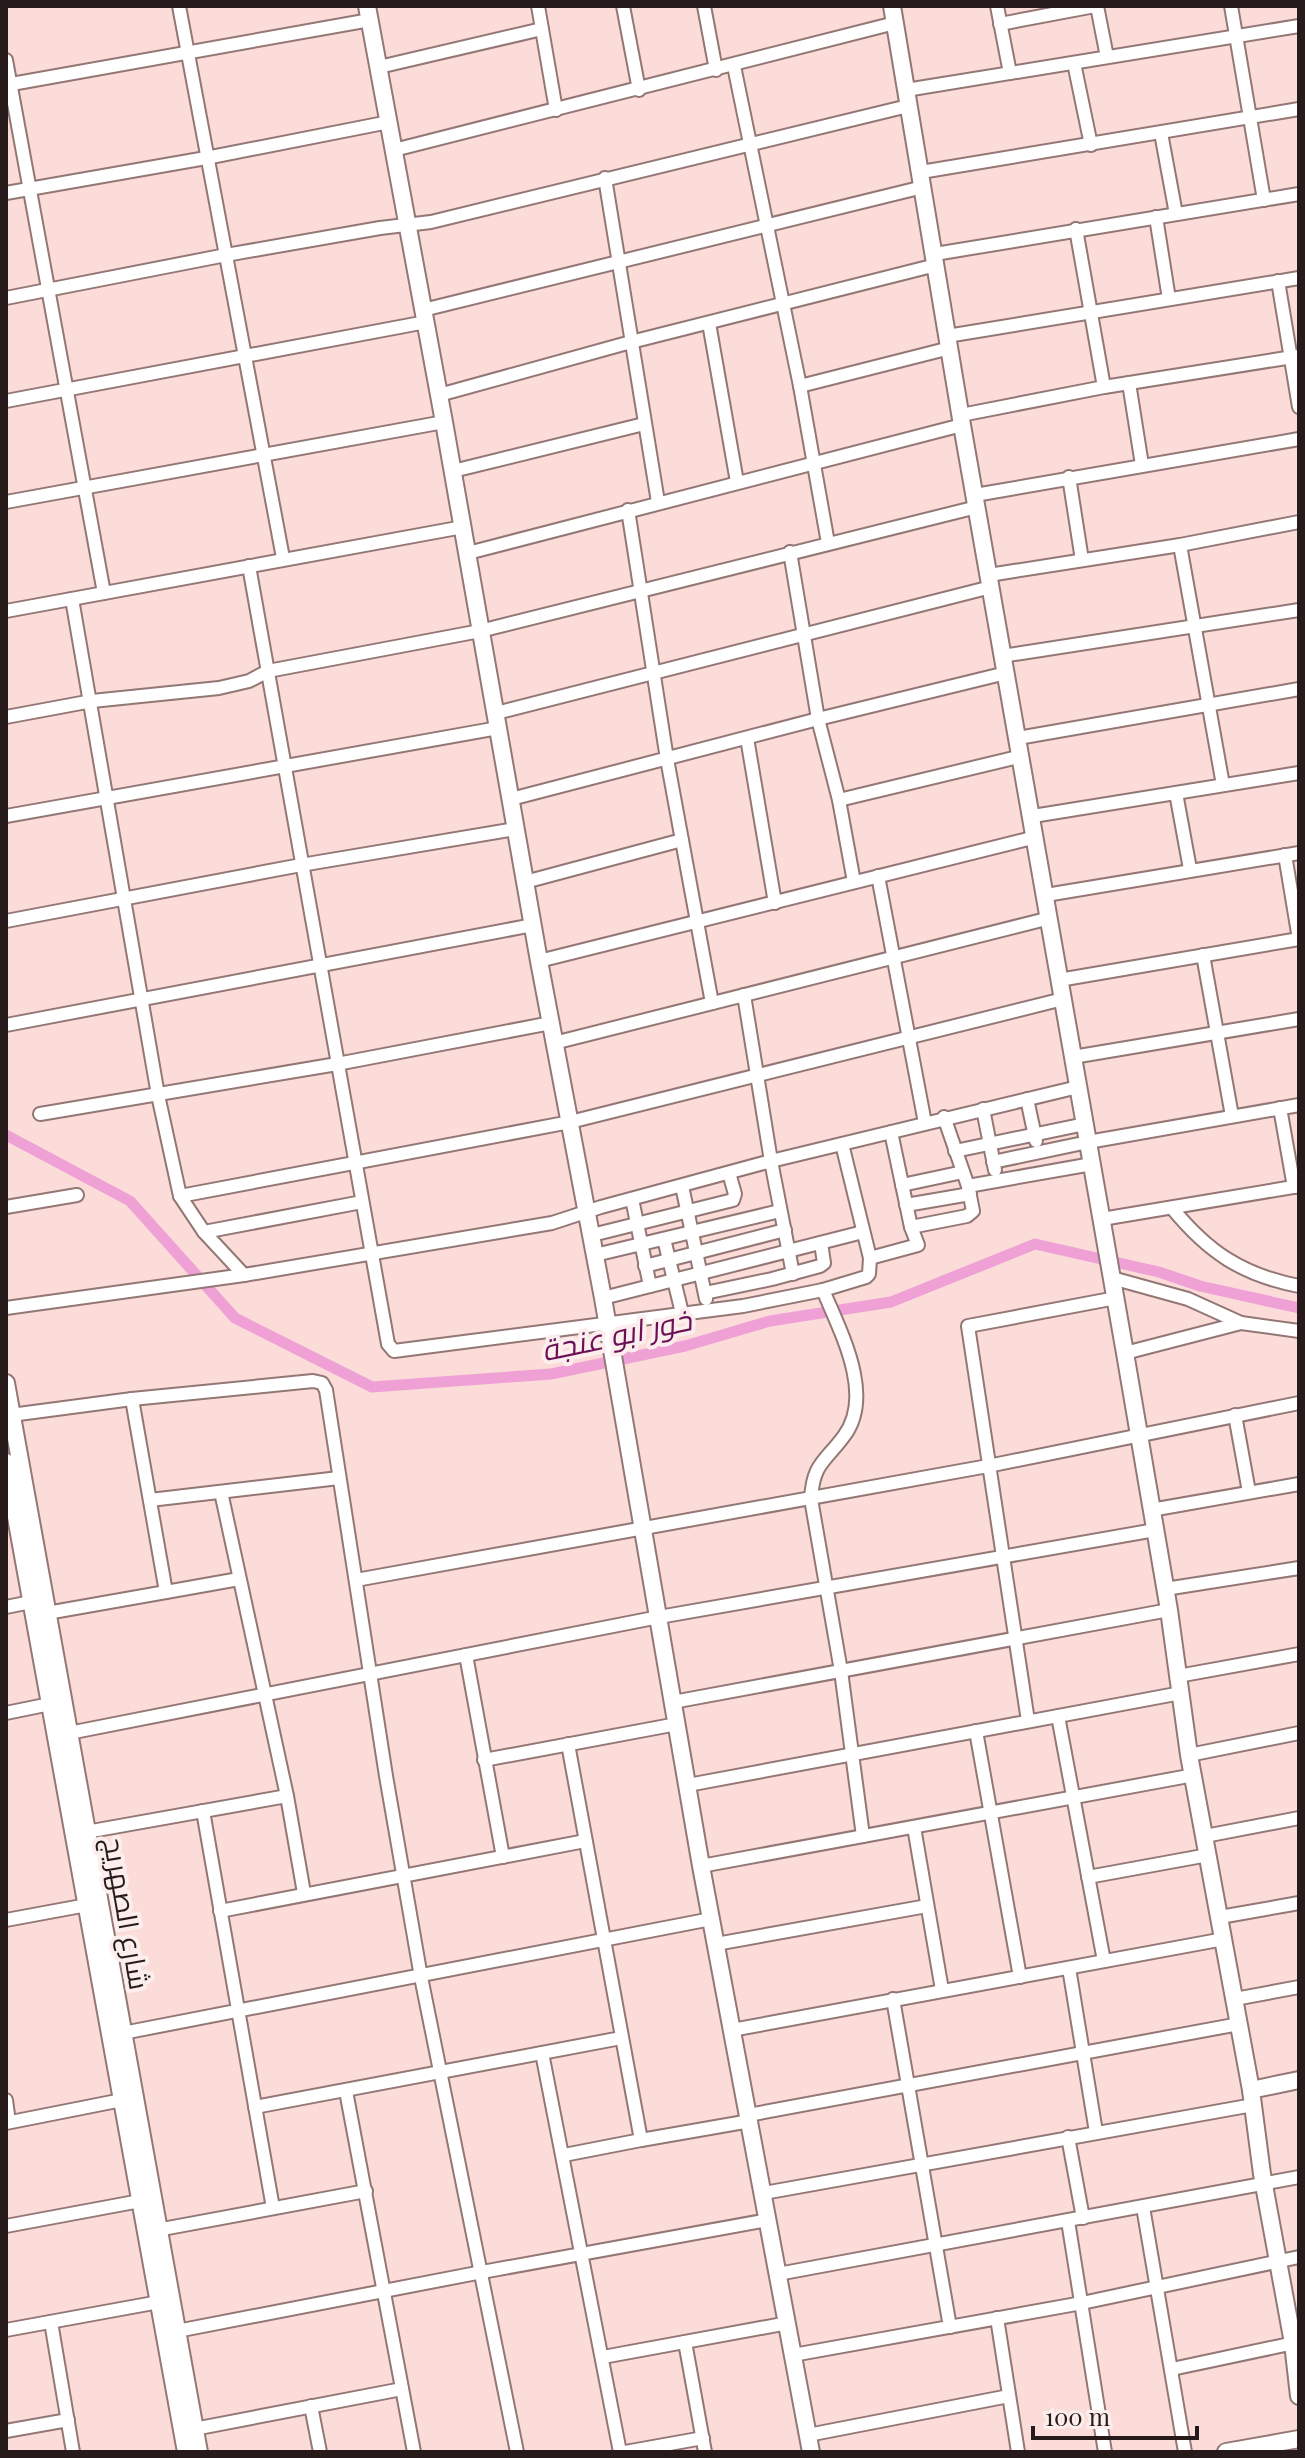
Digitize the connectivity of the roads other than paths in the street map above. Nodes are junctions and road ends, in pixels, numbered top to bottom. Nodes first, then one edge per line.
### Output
1 (179, 6) edge
2 (538, 6) edge
3 (623, 6) edge
4 (704, 6) edge
5 (892, 6) edge
6 (997, 6) edge
7 (1096, 6) edge
8 (1231, 6) edge
9 (368, 13) edge
10 (895, 23) junction
11 (1000, 24) junction
12 (1299, 26) edge
13 (542, 29) junction
14 (1236, 37) junction
15 (187, 52) junction
16 (1107, 57) junction
17 (6, 60) edge
18 (1074, 63) junction
19 (734, 66) junction
20 (379, 67) junction
21 (716, 70) junction
22 (1010, 73) junction
23 (8, 84) edge
24 (639, 90) junction
25 (907, 98) junction
26 (1299, 109) edge
27 (556, 110) junction
28 (1250, 118) junction
29 (389, 122) junction
30 (1161, 133) junction
31 (751, 144) junction
32 (1091, 145) junction
33 (394, 150) junction
34 (206, 158) junction
35 (605, 178) junction
36 (922, 180) junction
37 (30, 189) junction
38 (6, 193) edge
39 (1299, 194) edge
40 (1264, 200) junction
41 (1176, 214) junction
42 (1156, 217) junction
43 (407, 225) junction
44 (768, 226) junction
45 (1076, 229) junction
46 (226, 255) junction
47 (935, 260) junction
48 (619, 263) junction
49 (1299, 278) edge
50 (1278, 281) junction
51 (49, 291) junction
52 (6, 298) edge
53 (1169, 299) junction
54 (783, 303) junction
55 (1091, 311) junction
56 (424, 316) junction
57 (709, 323) junction
58 (631, 342) junction
59 (948, 342) junction
60 (245, 357) junction
61 (1295, 357) edge
62 (1129, 383) junction
63 (800, 386) junction
64 (1104, 387) junction
65 (67, 390) junction
66 (439, 395) junction
67 (6, 401) edge
68 (1299, 407) edge
69 (962, 420) junction
70 (444, 422) junction
71 (644, 424) junction
72 (1299, 439) edge
73 (263, 455) junction
74 (815, 464) junction
75 (1142, 465) junction
76 (453, 471) junction
77 (1069, 477) junction
78 (737, 482) junction
79 (85, 487) junction
80 (976, 501) junction
81 (6, 502) edge
82 (658, 502) junction
83 (628, 510) junction
84 (1299, 522) edge
85 (463, 527) junction
86 (828, 543) junction
87 (1180, 545) junction
88 (790, 552) junction
89 (468, 553) junction
90 (283, 558) junction
91 (1082, 560) junction
92 (249, 566) junction
93 (990, 581) junction
94 (640, 590) junction
95 (104, 593) junction
96 (72, 599) junction
97 (1299, 610) edge
98 (6, 611) edge
99 (1196, 627) junction
100 (480, 631) junction
101 (803, 635) junction
102 (1002, 656) junction
103 (268, 671) junction
104 (652, 673) junction
105 (1006, 673) junction
106 (1299, 689) edge
107 (92, 701) junction
108 (1209, 704) junction
109 (6, 717) edge
110 (818, 719) junction
111 (497, 720) junction
112 (747, 738) junction
113 (1018, 738) junction
114 (1022, 756) junction
115 (667, 759) junction
116 (283, 766) junction
117 (1299, 773) edge
118 (1223, 785) junction
119 (1176, 793) junction
120 (108, 798) junction
121 (511, 799) junction
122 (839, 800) junction
123 (6, 816) edge
124 (1033, 816) junction
125 (515, 829) junction
126 (1036, 837) junction
127 (682, 840) junction
128 (1292, 854) edge
129 (301, 865) junction
130 (1190, 869) junction
131 (878, 876) junction
132 (525, 882) junction
133 (854, 882) junction
134 (1046, 895) junction
135 (124, 898) junction
136 (775, 903) junction
137 (1050, 918) junction
138 (6, 921) edge
139 (698, 923) junction
140 (533, 925) junction
141 (1299, 939) edge
142 (893, 955) junction
143 (1203, 955) junction
144 (539, 961) junction
145 (319, 966) junction
146 (1059, 980) junction
147 (744, 995) junction
148 (142, 998) junction
149 (1063, 999) junction
150 (712, 1003) junction
151 (1299, 1019) edge
152 (551, 1023) junction
153 (6, 1025) edge
154 (1217, 1034) junction
155 (909, 1038) junction
156 (554, 1043) junction
157 (1073, 1057) junction
158 (337, 1064) junction
159 (757, 1076) junction
160 (1078, 1087) junction
161 (158, 1095) junction
162 (1027, 1099) junction
163 (1299, 1105) edge
164 (1280, 1108) junction
165 (983, 1109) junction
166 (40, 1114) dead end
167 (1232, 1116) junction
168 (944, 1117) junction
169 (570, 1122) junction
170 (925, 1123) junction
171 (1085, 1124) junction
172 (891, 1132) junction
173 (1034, 1134) junction
174 (1088, 1142) junction
175 (842, 1144) junction
176 (990, 1144) junction
177 (955, 1151) junction
178 (1038, 1152) junction
179 (771, 1161) junction
180 (354, 1162) junction
181 (993, 1162) junction
182 (1092, 1164) junction
183 (963, 1172) junction
184 (1043, 1172) junction
185 (729, 1173) junction
186 (935, 1178) junction
187 (997, 1181) junction
188 (902, 1185) junction
189 (682, 1186) junction
190 (1296, 1187) edge
191 (969, 1190) junction
192 (77, 1195) dead end
193 (180, 1196) junction
194 (632, 1199) junction
195 (940, 1199) junction
196 (362, 1202) junction
197 (722, 1202) junction
198 (906, 1205) junction
199 (6, 1207) edge
200 (704, 1207) junction
201 (1172, 1208) junction
202 (587, 1211) junction
203 (687, 1211) junction
204 (780, 1211) junction
205 (1102, 1219) junction
206 (944, 1221) junction
207 (731, 1222) junction
208 (637, 1224) junction
209 (709, 1227) junction
210 (911, 1227) junction
211 (785, 1230) junction
212 (204, 1232) junction
213 (692, 1232) junction
214 (863, 1232) junction
215 (592, 1235) junction
216 (664, 1239) junction
217 (741, 1241) junction
218 (821, 1243) junction
219 (640, 1245) junction
220 (714, 1248) junction
221 (789, 1251) junction
222 (696, 1252) junction
223 (373, 1255) junction
224 (595, 1255) junction
225 (870, 1258) junction
226 (668, 1260) junction
227 (1110, 1263) junction
228 (745, 1264) junction
229 (645, 1266) junction
230 (701, 1273) junction
231 (793, 1274) junction
232 (244, 1275) junction
233 (1299, 1278) edge
234 (673, 1281) junction
235 (764, 1281) junction
236 (1279, 1282) junction
237 (749, 1283) junction
238 (650, 1286) junction
239 (1299, 1286) edge
240 (823, 1290) junction
241 (705, 1293) junction
242 (603, 1298) junction
243 (1116, 1298) junction
244 (767, 1301) junction
245 (6, 1308) edge
246 (709, 1310) junction
247 (682, 1313) junction
248 (607, 1322) junction
249 (1241, 1323) junction
250 (1299, 1331) edge
251 (1125, 1353) junction
252 (6, 1383) edge
253 (132, 1399) junction
254 (1299, 1403) edge
255 (11, 1415) junction
256 (1235, 1415) junction
257 (1139, 1436) junction
258 (6, 1462) edge
259 (988, 1466) junction
260 (339, 1478) junction
261 (1299, 1484) edge
262 (221, 1492) junction
263 (1249, 1492) junction
264 (811, 1499) junction
265 (150, 1500) junction
266 (1151, 1510) junction
267 (643, 1527) junction
268 (1155, 1530) junction
269 (1002, 1558) junction
270 (1299, 1568) edge
271 (239, 1579) junction
272 (356, 1580) junction
273 (828, 1588) junction
274 (1165, 1589) junction
275 (166, 1592) junction
276 (31, 1602) junction
277 (6, 1607) edge
278 (1169, 1610) junction
279 (47, 1613) junction
280 (659, 1617) junction
281 (1015, 1637) junction
282 (1299, 1654) edge
283 (466, 1655) junction
284 (841, 1671) junction
285 (370, 1674) junction
286 (1179, 1684) junction
287 (265, 1694) junction
288 (673, 1702) junction
289 (50, 1704) junction
290 (6, 1713) edge
291 (1058, 1716) junction
292 (1028, 1721) junction
293 (677, 1724) junction
294 (976, 1731) junction
295 (69, 1733) junction
296 (1299, 1733) edge
297 (568, 1744) junction
298 (851, 1754) junction
299 (1189, 1755) junction
300 (484, 1760) junction
301 (1194, 1775) junction
302 (688, 1785) junction
303 (287, 1796) junction
304 (1072, 1798) junction
305 (203, 1811) junction
306 (990, 1814) junction
307 (1299, 1818) edge
308 (914, 1827) junction
309 (86, 1832) junction
310 (863, 1836) junction
311 (1205, 1836) junction
312 (585, 1841) junction
313 (1208, 1855) junction
314 (503, 1857) junction
315 (701, 1866) junction
316 (405, 1875) junction
317 (1088, 1877) junction
318 (304, 1893) junction
319 (1299, 1903) edge
320 (87, 1905) junction
321 (927, 1906) junction
322 (220, 1911) junction
323 (1220, 1917) junction
324 (711, 1919) junction
325 (6, 1920) edge
326 (1224, 1939) junction
327 (603, 1941) junction
328 (716, 1944) junction
329 (1104, 1961) junction
330 (1069, 1968) junction
331 (421, 1977) junction
332 (1020, 1977) junction
333 (1299, 1987) edge
334 (942, 1990) junction
335 (893, 1999) junction
336 (1235, 1999) junction
337 (239, 2011) junction
338 (1239, 2024) junction
339 (732, 2030) junction
340 (123, 2033) junction
341 (621, 2038) junction
342 (542, 2053) junction
343 (1083, 2053) junction
344 (441, 2072) junction
345 (1299, 2080) edge
346 (909, 2086) junction
347 (346, 2091) junction
348 (1252, 2098) junction
349 (6, 2100) edge
350 (122, 2100) junction
351 (255, 2107) junction
352 (749, 2118) junction
353 (8, 2122) edge
354 (1096, 2132) junction
355 (1068, 2137) junction
356 (641, 2140) junction
357 (564, 2155) junction
358 (922, 2164) junction
359 (1299, 2177) edge
360 (1264, 2183) junction
361 (366, 2191) junction
362 (764, 2193) junction
363 (140, 2201) junction
364 (1143, 2207) junction
365 (273, 2208) junction
366 (1083, 2218) junction
367 (768, 2220) junction
368 (1068, 2221) junction
369 (6, 2226) edge
370 (157, 2230) junction
371 (935, 2245) junction
372 (583, 2253) junction
373 (1299, 2257) edge
374 (1277, 2261) junction
375 (482, 2272) junction
376 (778, 2274) junction
377 (1158, 2286) junction
378 (383, 2291) junction
379 (159, 2302) junction
380 (1082, 2303) junction
381 (997, 2318) junction
382 (51, 2322) junction
383 (788, 2323) junction
384 (950, 2327) junction
385 (6, 2330) edge
386 (177, 2331) junction
387 (685, 2342) junction
388 (1296, 2343) edge
389 (793, 2355) junction
390 (603, 2357) junction
391 (1172, 2369) junction
392 (402, 2389) junction
393 (1009, 2396) junction
394 (1299, 2396) edge
395 (311, 2406) junction
396 (68, 2420) junction
397 (194, 2429) junction
398 (6, 2431) edge
399 (703, 2438) junction
400 (1299, 2439) edge
401 (809, 2444) edge
402 (73, 2452) edge
403 (186, 2452) edge
404 (199, 2452) edge
405 (320, 2452) edge
406 (414, 2452) edge
407 (517, 2452) edge
408 (623, 2452) edge
409 (705, 2452) edge
410 (1018, 2452) edge
411 (1105, 2452) edge
412 (1185, 2452) edge
413 (1226, 2452) edge

1 - 15 street
2 - 13 street
3 - 24 street
4 - 21 street
5 - 10 street
6 - 11 street
7 - 11 street
7 - 16 street
8 - 14 street
9 - 15 street
9 - 20 street
10 - 19 street
10 - 25 street
11 - 22 street
12 - 14 street
13 - 20 street
13 - 27 street
14 - 16 street
14 - 28 street
15 - 23 street
15 - 34 street
16 - 18 street
17 - 23 street
18 - 22 street
18 - 32 street
19 - 21 street
19 - 31 street
20 - 29 street
21 - 24 street
22 - 25 street
23 - 37 street
24 - 27 street
25 - 31 street
25 - 36 street
26 - 28 street
27 - 33 street
28 - 30 street
28 - 40 street
29 - 33 street
29 - 34 street
30 - 32 street
30 - 41 street
31 - 35 street
31 - 44 street
32 - 36 street
33 - 43 street
34 - 37 street
34 - 46 street
35 - 43 street
35 - 48 street
36 - 44 street
36 - 47 street
37 - 38 street
37 - 51 street
39 - 40 street
40 - 41 street
41 - 42 street
42 - 45 street
42 - 53 street
43 - 46 street
43 - 56 street
44 - 48 street
44 - 54 street
45 - 47 street
45 - 55 street
46 - 51 street
46 - 60 street
47 - 54 street
47 - 59 street
48 - 56 street
48 - 58 street
49 - 50 street
50 - 53 street
50 - 61 street
51 - 52 street
51 - 65 street
53 - 55 street
54 - 57 street
54 - 63 street
55 - 59 street
55 - 64 street
56 - 60 street
56 - 66 street
57 - 58 street
57 - 78 street
58 - 66 street
58 - 71 street
59 - 63 street
59 - 69 street
60 - 65 street
60 - 73 street
61 - 62 street
61 - 68 street
62 - 64 street
62 - 75 street
63 - 74 street
64 - 69 street
65 - 67 street
65 - 79 street
66 - 70 street
69 - 74 street
69 - 80 street
70 - 73 street
70 - 76 street
71 - 76 street
71 - 82 street
72 - 75 street
73 - 79 street
73 - 90 street
74 - 78 street
74 - 86 street
75 - 77 street
76 - 85 street
77 - 80 street
77 - 91 street
78 - 82 street
79 - 81 street
79 - 95 street
80 - 86 street
80 - 93 street
82 - 83 street
83 - 89 street
83 - 94 street
84 - 87 street
85 - 89 street
85 - 90 street
86 - 88 street
87 - 91 street
87 - 99 street
88 - 94 street
88 - 101 street
89 - 100 street
90 - 92 street
91 - 93 street
92 - 95 street
92 - 103 street
93 - 101 street
93 - 102 street
94 - 100 street
94 - 104 street
95 - 96 street
96 - 98 street
96 - 107 street
97 - 99 street
99 - 102 street
99 - 108 street
100 - 103 street
100 - 111 street
101 - 104 street
101 - 110 street
102 - 105 street
103 - 107 street
103 - 116 street
104 - 111 street
104 - 115 street
105 - 110 street
105 - 113 street
106 - 108 street
107 - 109 street
107 - 120 street
108 - 113 street
108 - 118 street
110 - 112 street
110 - 122 street
111 - 116 street
111 - 121 street
112 - 115 street
112 - 136 street
113 - 114 street
114 - 122 street
114 - 124 street
115 - 121 street
115 - 127 street
116 - 120 street
116 - 129 street
117 - 118 street
118 - 119 street
119 - 124 street
119 - 130 street
120 - 123 street
120 - 135 street
121 - 125 street
122 - 133 street
124 - 126 street
125 - 129 street
125 - 132 street
126 - 131 street
126 - 134 street
127 - 132 street
127 - 139 street
128 - 130 street
128 - 141 street
129 - 135 street
129 - 145 street
130 - 134 street
131 - 133 street
131 - 142 street
132 - 140 street
133 - 136 street
134 - 137 street
135 - 138 street
135 - 148 street
136 - 139 street
137 - 142 street
137 - 146 street
139 - 144 street
139 - 150 street
140 - 144 street
140 - 145 street
141 - 143 street
142 - 147 street
142 - 155 street
143 - 146 street
143 - 154 street
144 - 152 street
145 - 148 street
145 - 158 street
146 - 149 street
147 - 150 street
147 - 159 street
148 - 153 street
148 - 161 street
149 - 155 street
149 - 157 street
150 - 156 street
151 - 154 street
152 - 156 street
152 - 158 street
154 - 157 street
154 - 167 street
155 - 159 street
155 - 170 street
156 - 169 street
157 - 160 street
158 - 161 street
158 - 180 street
159 - 169 street
159 - 179 street
160 - 162 street
160 - 171 street
161 - 166 street
161 - 193 street
162 - 165 street
162 - 173 street
163 - 164 street
164 - 167 street
164 - 190 street
165 - 168 street
165 - 176 street
167 - 174 street
168 - 170 street
168 - 177 street
169 - 180 street
169 - 202 street
170 - 172 street
171 - 173 street
171 - 174 street
172 - 175 street
172 - 188 street
173 - 176 street
173 - 178 street
174 - 178 street
174 - 182 street
175 - 179 street
175 - 214 street
176 - 177 street
176 - 181 street
177 - 183 street
178 - 181 street
178 - 184 street
179 - 185 street
179 - 204 street
180 - 193 street
180 - 196 street
181 - 187 street
182 - 184 street
182 - 205 street
183 - 186 street
183 - 191 street
184 - 187 street
185 - 189 street
185 - 197 street
186 - 188 street
186 - 195 street
187 - 191 street
188 - 198 street
189 - 194 street
189 - 203 street
190 - 201 street
191 - 195 street
191 - 206 street
192 - 199 street
193 - 212 street
194 - 202 street
194 - 208 street
195 - 198 street
195 - 206 street
196 - 212 street
196 - 223 street
197 - 200 street
197 - 207 street
198 - 210 street
200 - 203 street
200 - 209 street
201 - 205 street
201 - 236 street
202 - 215 street
202 - 223 street
203 - 208 street
203 - 213 street
204 - 207 street
204 - 211 street
205 - 227 street
206 - 210 street
207 - 209 street
207 - 217 street
208 - 215 street
208 - 219 street
209 - 213 street
209 - 220 street
210 - 225 street
211 - 217 street
211 - 221 street
212 - 232 street
213 - 216 street
213 - 222 street
214 - 218 street
214 - 225 street
215 - 224 street
216 - 219 street
216 - 226 street
217 - 220 street
217 - 228 street
218 - 221 street
218 - 231 street
219 - 224 street
219 - 229 street
220 - 222 street
221 - 228 street
221 - 231 street
222 - 226 street
222 - 230 street
223 - 232 street
223 - 248 street
224 - 242 street
225 - 240 street
226 - 229 street
226 - 234 street
227 - 243 street
227 - 249 street
228 - 230 street
228 - 237 street
229 - 238 street
230 - 234 street
230 - 241 street
231 - 235 street
232 - 245 street
233 - 236 street
234 - 238 street
234 - 247 street
235 - 237 street
235 - 244 street
236 - 239 street
237 - 241 street
238 - 242 street
240 - 244 street
240 - 264 street
241 - 246 street
242 - 248 street
243 - 251 street
243 - 259 street
244 - 246 street
246 - 247 street
247 - 248 street
248 - 267 street
249 - 250 street
249 - 251 street
251 - 257 street
252 - 255 street, شارع الصهريج
253 - 255 street
253 - 260 street
253 - 265 street
254 - 256 street
255 - 279 street, شارع الصهريج
256 - 257 street
256 - 263 street
257 - 259 street
257 - 266 street
258 - 276 street, شارع الصهريج
259 - 264 street
259 - 269 street
260 - 262 street
260 - 272 street
261 - 263 street
262 - 265 street
262 - 271 street
263 - 266 street
264 - 267 street
264 - 273 street
265 - 275 street
266 - 268 street
267 - 272 street
267 - 280 street
268 - 269 street
268 - 274 street
269 - 273 street
269 - 281 street
270 - 274 street
271 - 275 street
271 - 287 street
272 - 285 street
273 - 280 street
273 - 284 street
274 - 278 street
275 - 279 street
276 - 277 street
276 - 289 street, شارع الصهريج
278 - 281 street
278 - 286 street
279 - 295 street, شارع الصهريج
280 - 283 street
280 - 288 street
281 - 284 street
281 - 292 street
282 - 286 street
283 - 285 street
283 - 300 street
284 - 288 street
284 - 298 street
285 - 287 street
285 - 316 street
286 - 291 street
286 - 299 street
287 - 295 street
287 - 303 street
288 - 293 street
289 - 290 street
289 - 320 street, شارع الصهريج
291 - 292 street
291 - 304 street
292 - 294 street
293 - 297 street
293 - 302 street
294 - 298 street
294 - 306 street
295 - 309 street, شارع الصهريج
296 - 299 street
297 - 300 street
297 - 312 street
298 - 302 street
298 - 310 street
299 - 301 street
300 - 314 street
301 - 304 street
301 - 311 street
302 - 315 street
303 - 305 street
303 - 318 street
304 - 306 street
304 - 317 street
305 - 309 street
305 - 322 street
306 - 308 street
306 - 332 street
307 - 311 street
308 - 310 street
308 - 321 street
309 - 340 street, شارع الصهريج
310 - 315 street
311 - 313 street
312 - 314 street
312 - 327 street
313 - 317 street
313 - 323 street
314 - 316 street
315 - 324 street
316 - 318 street
316 - 331 street
317 - 329 street
318 - 322 street
319 - 323 street
320 - 325 street
320 - 350 street, شارع الصهريج
321 - 328 street
321 - 334 street
322 - 337 street
323 - 326 street
324 - 327 street
324 - 328 street
326 - 329 street
326 - 336 street
327 - 331 street
327 - 341 street
328 - 339 street
329 - 330 street
330 - 332 street
330 - 343 street
331 - 337 street
331 - 344 street
332 - 334 street
333 - 336 street
334 - 335 street
335 - 339 street
335 - 346 street
336 - 338 street
337 - 340 street
337 - 351 street
338 - 343 street
338 - 348 street
339 - 352 street
340 - 370 street, شارع الصهريج
341 - 342 street
341 - 356 street
342 - 344 street
342 - 357 street
343 - 346 street
343 - 354 street
344 - 347 street
344 - 375 street
345 - 348 street
346 - 352 street
346 - 358 street
347 - 351 street
347 - 361 street
348 - 354 street
348 - 360 street
349 - 353 street
350 - 353 street
350 - 363 street, شارع الصهريج
351 - 365 street
352 - 356 street
352 - 362 street
354 - 355 street
355 - 358 street
355 - 366 street
356 - 357 street
357 - 372 street
358 - 362 street
358 - 371 street
359 - 360 street
360 - 364 street
360 - 374 street
361 - 365 street
361 - 378 street
362 - 367 street
363 - 369 street
363 - 379 street, شارع الصهريج
364 - 366 street
364 - 377 street
365 - 370 street
366 - 368 street
367 - 372 street
367 - 376 street
368 - 371 street
368 - 380 street
370 - 386 street, شارع الصهريج
371 - 376 street
371 - 384 street
372 - 375 street
372 - 390 street
373 - 374 street
374 - 377 street
374 - 388 street
375 - 378 street
375 - 407 street
376 - 383 street
377 - 380 street
377 - 391 street
378 - 386 street
378 - 392 street
379 - 382 street
379 - 403 street, شارع الصهريج
380 - 381 street
380 - 411 street
381 - 384 street
381 - 393 street
382 - 385 street
382 - 396 street
383 - 387 street
383 - 389 street
384 - 389 street
386 - 397 street, شارع الصهريج
387 - 390 street
387 - 399 street
388 - 391 street
388 - 394 street
389 - 401 street
390 - 408 street
391 - 412 street
392 - 395 street
392 - 406 street
393 - 401 street
393 - 410 street
395 - 397 street
395 - 405 street
396 - 398 street
396 - 402 street
397 - 404 street, شارع الصهريج
399 - 408 street
399 - 409 street
400 - 413 street

